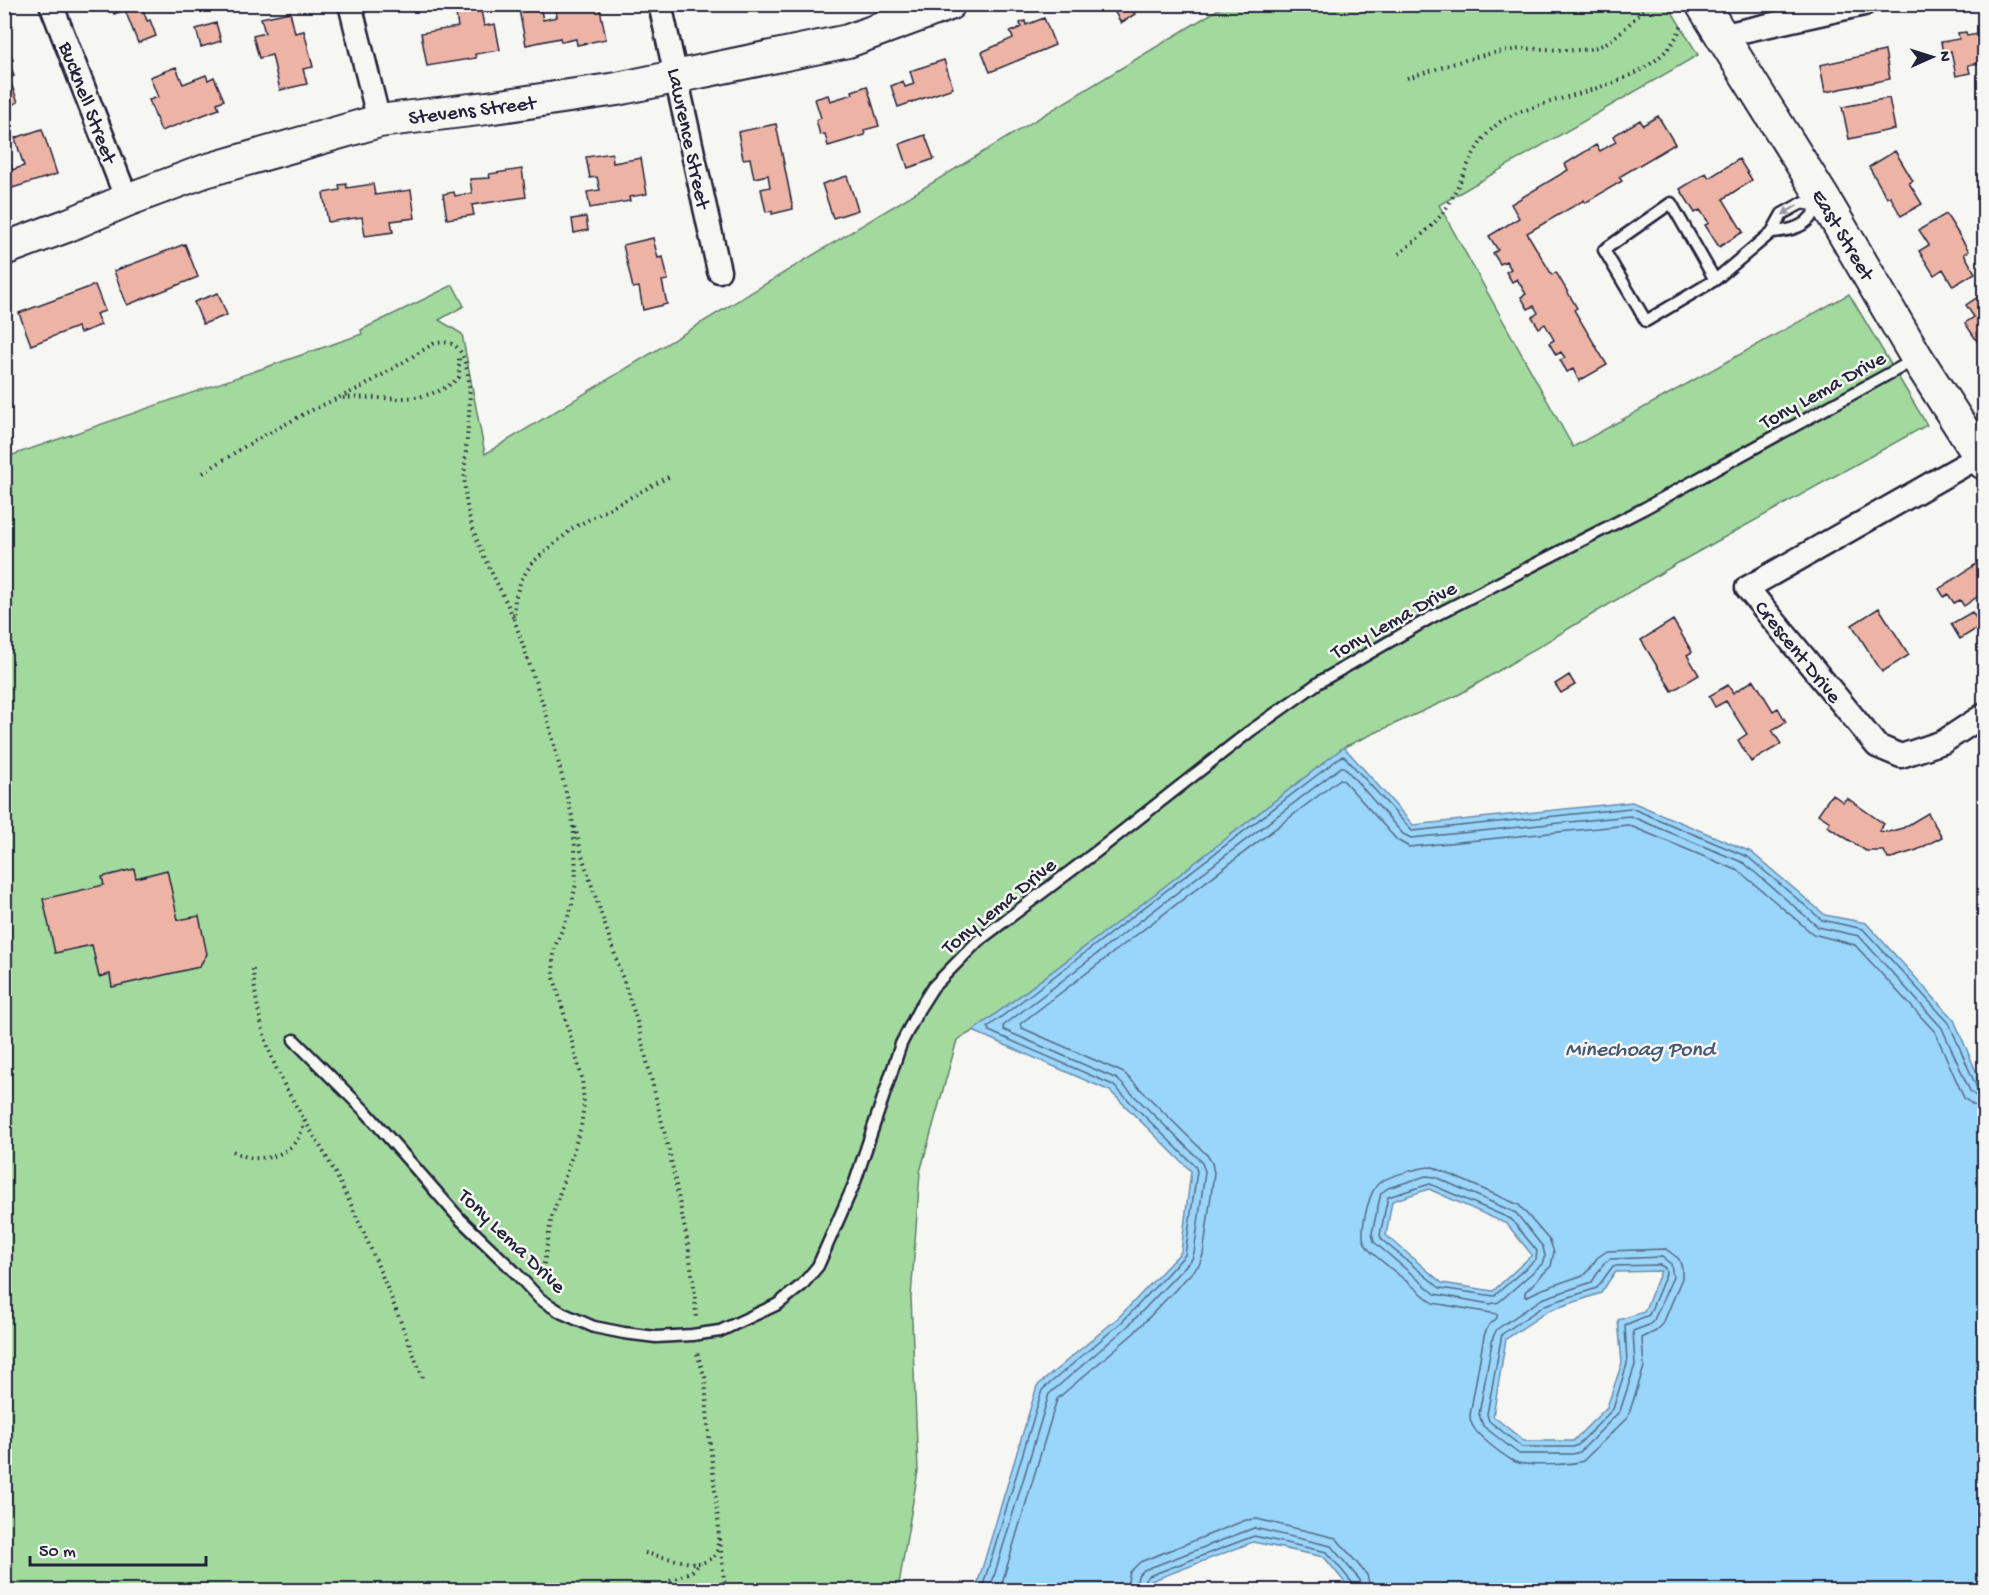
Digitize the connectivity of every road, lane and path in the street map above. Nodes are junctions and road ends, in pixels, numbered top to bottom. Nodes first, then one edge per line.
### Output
1 (51, 4) edge
2 (350, 4) edge
3 (660, 4) edge
4 (949, 4) edge
5 (1650, 4) edge
6 (1864, 4) edge
7 (1692, 14) edge
8 (1720, 36) junction
9 (677, 76) junction
10 (1407, 78) dead end
11 (379, 121) junction
12 (127, 200) junction
13 (1821, 203) junction
14 (1772, 232) junction
15 (4, 249) edge
16 (1399, 254) dead end
17 (719, 271) dead end
18 (1715, 280) junction
19 (459, 350) junction
20 (1917, 358) junction
21 (338, 398) junction
22 (1982, 459) edge
23 (203, 473) dead end
24 (672, 475) dead end
25 (514, 619) junction
26 (1984, 716) edge
27 (572, 816) junction
28 (253, 969) dead end
29 (294, 1040) dead end
30 (304, 1117) junction
31 (233, 1150) dead end
32 (540, 1299) junction
33 (692, 1335) junction
34 (423, 1378) dead end
35 (719, 1529) junction
36 (645, 1553) dead end
37 (702, 1563) junction
38 (670, 1581) dead end
39 (725, 1590) edge

1 - 12 street, Bucknell Street
2 - 11 street
3 - 9 street, Lawrence Street
4 - 9 street, Stevens Street
5 - 10 path
6 - 8 street
7 - 8 street, East Street
7 - 16 path
8 - 13 street, East Street
9 - 11 street, Stevens Street
9 - 17 street, Lawrence Street
11 - 12 street, Stevens Street
12 - 15 street, Stevens Street
13 - 14 lane
13 -> 14 lane
13 - 20 street, East Street
14 - 18 lane
18 - 18 lane
19 - 21 path
19 - 21 path
19 - 25 path
20 - 22 street, East Street
20 - 33 lane, Tony Lema Drive
21 - 23 path
22 - 26 street, Crescent Drive
24 - 25 path
25 - 27 path
27 - 32 path
27 - 33 path
28 - 30 path
29 - 32 lane, Tony Lema Drive
30 - 31 path
30 - 34 path
32 - 33 lane, Tony Lema Drive
33 - 35 path
35 - 37 path
35 - 39 path
36 - 37 path
37 - 38 path

